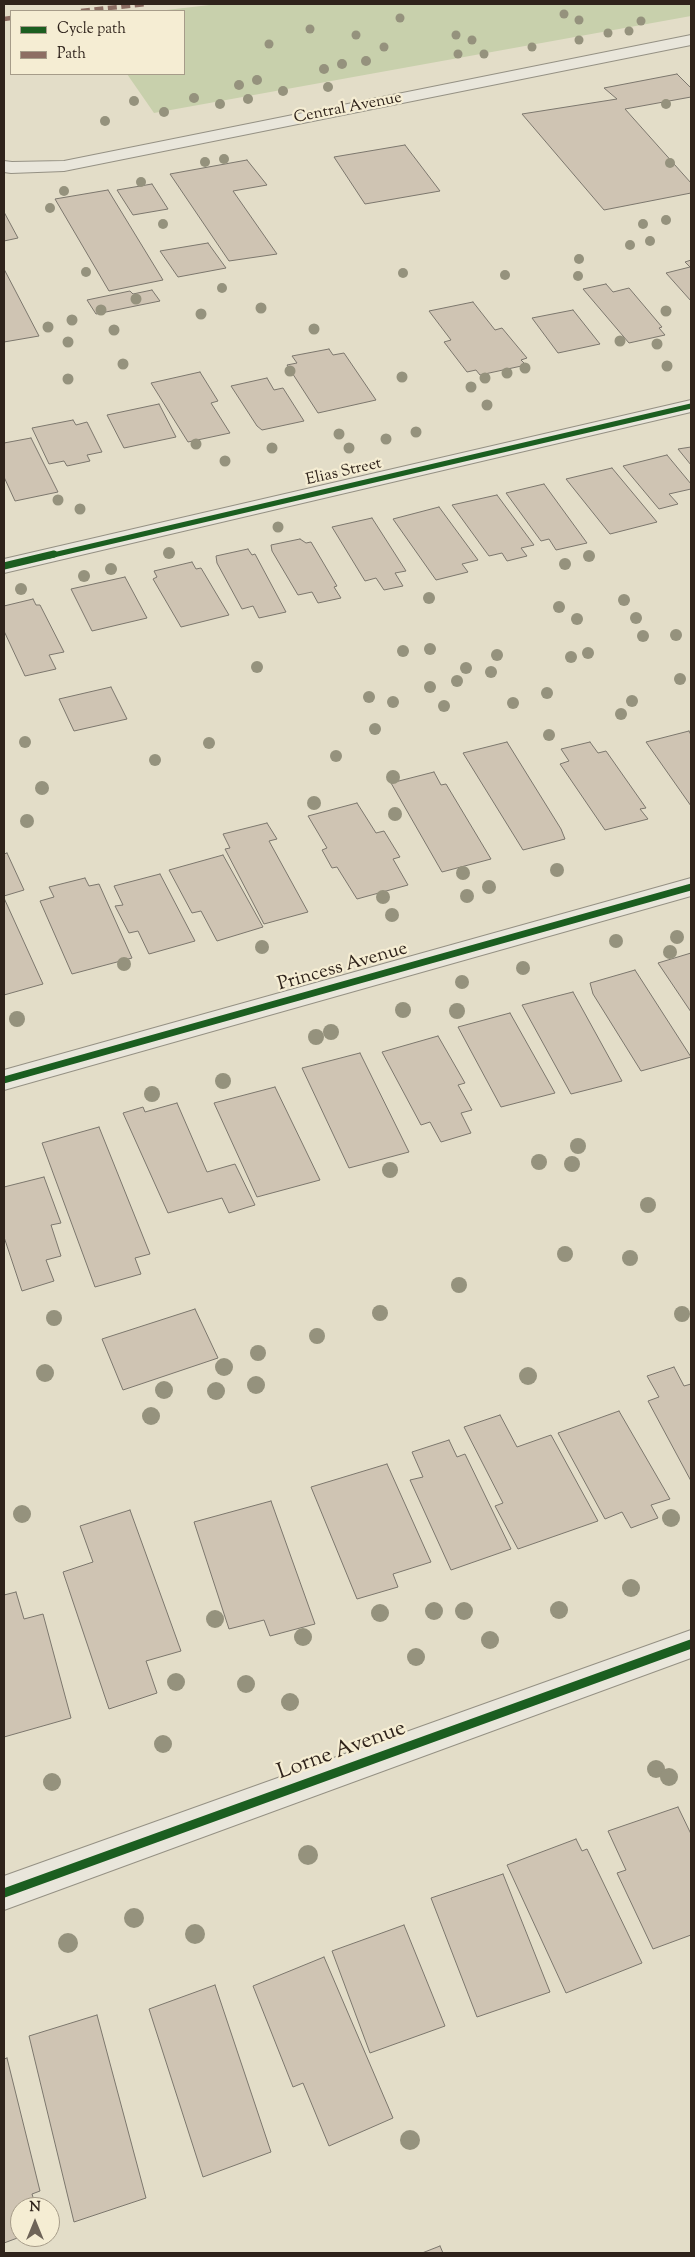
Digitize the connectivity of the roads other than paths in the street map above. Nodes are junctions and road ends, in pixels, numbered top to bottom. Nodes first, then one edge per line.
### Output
1 (691, 40) edge
2 (4, 166) edge
3 (691, 406) edge
4 (4, 566) edge
5 (691, 887) edge
6 (4, 1080) edge
7 (691, 1644) edge
8 (4, 1893) edge

1 - 2 street, Central Avenue
3 - 4 street, Elias Street
5 - 6 street, Princess Avenue
7 - 8 street, Lorne Avenue

